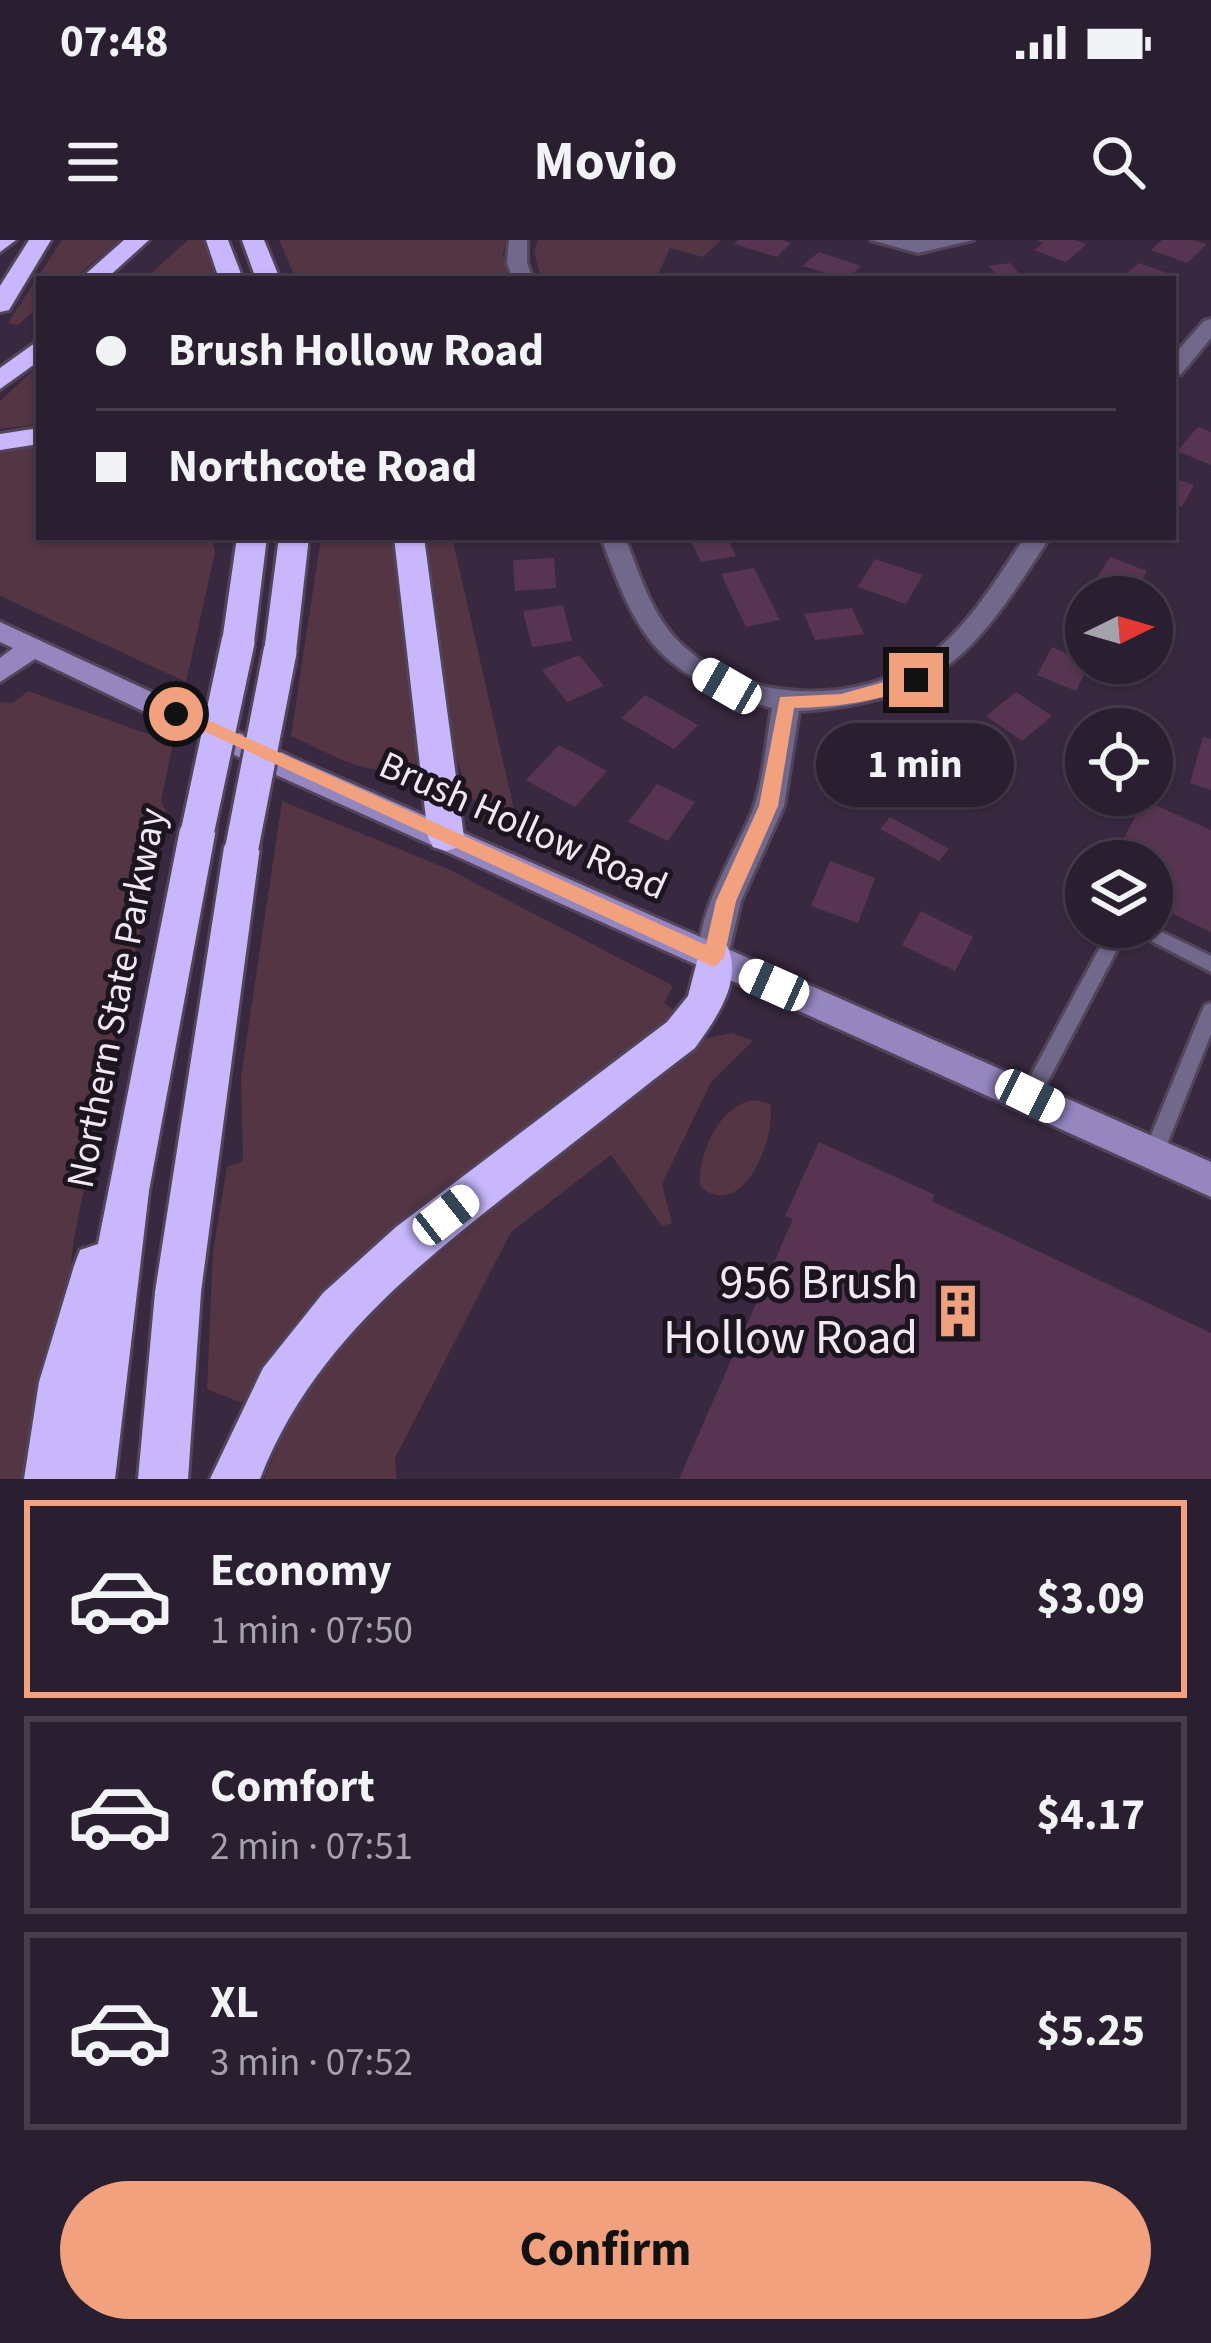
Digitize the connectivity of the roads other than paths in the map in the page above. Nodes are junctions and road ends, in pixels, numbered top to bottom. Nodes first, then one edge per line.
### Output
1 (40, 240) edge
2 (138, 240) edge
3 (166, 240) edge
4 (218, 240) edge
5 (518, 240) edge
6 (880, 240) edge
7 (962, 241) edge
8 (255, 245) edge
9 (96, 276) edge
10 (124, 276) edge
11 (230, 276) edge
12 (267, 276) edge
13 (280, 276) edge
14 (522, 276) edge
15 (0, 305) edge
16 (36, 324) edge
17 (1207, 335) edge
18 (36, 351) edge
19 (0, 354) edge
20 (1176, 366) edge
21 (0, 381) edge
22 (36, 436) edge
23 (0, 442) edge
24 (228, 540) edge
25 (251, 540) edge
26 (294, 540) edge
27 (409, 540) edge
28 (614, 540) edge
29 (1037, 540) edge
30 (0, 632) edge
31 (238, 642) junction
32 (33, 647) junction
33 (0, 672) edge
34 (787, 702) junction
35 (446, 837) junction
36 (1173, 946) edge
37 (1109, 948) edge
38 (714, 958) junction
39 (1211, 964) edge
40 (1211, 1010) edge
41 (145, 1095) junction
42 (1030, 1096) junction
43 (1153, 1155) junction
44 (1211, 1180) edge
45 (49, 1479) edge
46 (90, 1479) edge
47 (163, 1479) edge
48 (235, 1479) edge

1 - 15 highway
2 - 9 highway
3 - 10 highway
4 - 11 highway
5 - 14 street
6 - 7 street
8 - 12 highway
8 - 13 highway
16 - 19 highway
17 - 20 street
18 - 21 highway
22 - 23 highway
24 - 31 highway
25 - 31 highway, Northern State Parkway
26 - 47 highway, bridge
27 - 35 highway
28 - 34 street
29 - 34 street
30 - 32 main road, Brush Hollow Road
31 - 41 highway, Northern State Parkway, bridge
32 - 33 main road
32 - 35 main road, Brush Hollow Road
34 - 38 street
35 - 38 main road, Brush Hollow Road
36 - 39 lane
37 - 42 lane
38 - 42 main road, Brush Hollow Road
38 - 48 highway
40 - 43 lane
41 - 45 highway
41 - 46 highway, Northern State Parkway
42 - 43 main road, Brush Hollow Road
43 - 44 main road, Brush Hollow Road

